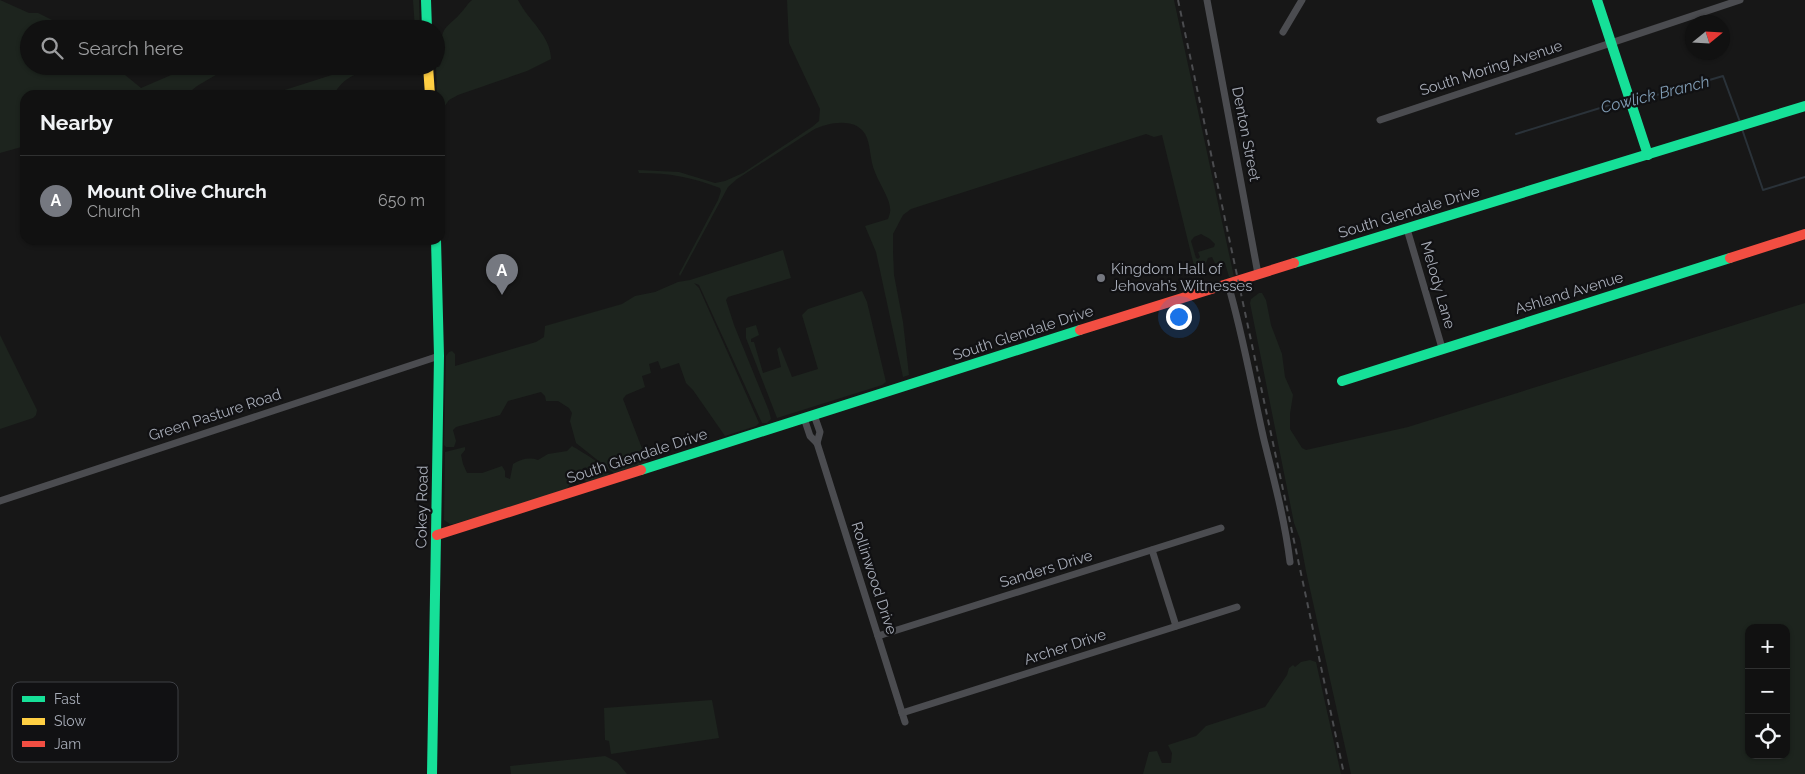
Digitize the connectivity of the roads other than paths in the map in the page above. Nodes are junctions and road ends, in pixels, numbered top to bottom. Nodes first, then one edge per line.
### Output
1 (426, 0) edge
2 (1207, 0) edge
3 (1302, 0) edge
4 (1597, 0) edge
5 (1740, 0) edge
6 (427, 20) edge
7 (1283, 32) dead end
8 (1611, 43) junction
9 (429, 75) edge
10 (430, 90) edge
11 (1805, 106) edge
12 (1380, 120) dead end
13 (1648, 155) junction
14 (1407, 229) junction
15 (1805, 234) edge
16 (436, 245) edge
17 (1258, 274) junction
18 (1228, 284) junction
19 (1442, 348) junction
20 (439, 356) junction
21 (1342, 381) dead end
22 (809, 416) junction
23 (0, 501) edge
24 (1222, 528) dead end
25 (436, 535) junction
26 (1152, 550) junction
27 (1290, 562) dead end
28 (1237, 607) dead end
29 (1176, 626) junction
30 (878, 636) junction
31 (902, 713) junction
32 (905, 722) dead end
33 (432, 774) edge

1 - 6 street
2 - 17 street, Denton Street
3 - 7 street
4 - 8 street
5 - 8 street, South Moring Avenue
8 - 12 street, South Moring Avenue
8 - 13 street
9 - 10 street
11 - 13 street, South Glendale Drive
13 - 14 street, South Glendale Drive
14 - 17 street, South Glendale Drive
14 - 19 street, Melody Lane
15 - 19 street, Ashland Avenue
16 - 20 street, Cokey Road
17 - 18 street, South Glendale Drive
18 - 22 street, South Glendale Drive
18 - 27 street
19 - 21 street, Ashland Avenue
20 - 23 street, Green Pasture Road
20 - 25 street, Cokey Road
22 - 25 street, South Glendale Drive
22 - 30 street, Rollinwood Drive
24 - 26 street, Sanders Drive
25 - 33 street, Cokey Road
26 - 29 street
26 - 30 street, Sanders Drive
28 - 29 street, Archer Drive
29 - 31 street, Archer Drive
30 - 31 street, Rollinwood Drive
31 - 32 street, Rollinwood Drive

